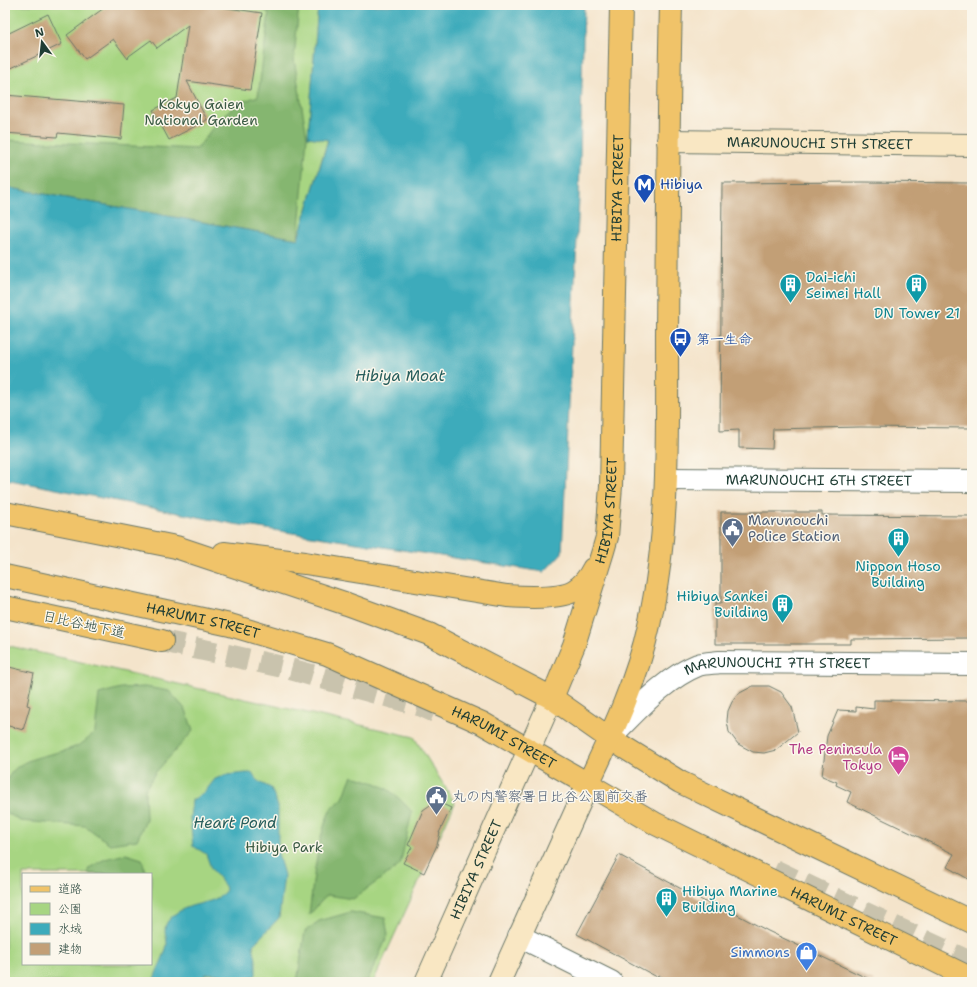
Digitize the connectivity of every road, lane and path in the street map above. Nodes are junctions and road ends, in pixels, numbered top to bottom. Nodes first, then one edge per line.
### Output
1 (621, 5) edge
2 (671, 5) edge
3 (668, 141) junction
4 (972, 145) edge
5 (667, 479) junction
6 (972, 481) edge
7 (5, 513) edge
8 (176, 547) junction
9 (604, 550) junction
10 (5, 576) edge
11 (5, 607) edge
12 (162, 641) tunnel mouth
13 (972, 664) edge
14 (552, 698) junction
15 (609, 738) junction
16 (529, 750) junction
17 (588, 784) junction
18 (972, 922) edge
19 (520, 936) junction
20 (972, 979) edge
21 (426, 982) edge
22 (499, 982) edge
23 (611, 982) edge

1 - 9 main road, HIBIYA STREET
2 - 3 main road
3 - 4 main road, MARUNOUCHI 5TH STREET
3 - 5 main road
5 - 6 street, MARUNOUCHI 6TH STREET
5 - 15 main road
7 - 8 main road
8 - 9 main road
8 - 14 main road
9 - 14 main road, HIBIYA STREET
10 - 16 main road, HARUMI STREET
11 - 12 main road, 日比谷地下道
13 - 15 street, MARUNOUCHI 7TH STREET
14 - 15 main road
14 - 16 main road, HIBIYA STREET
15 - 17 main road
15 - 18 main road
16 - 17 main road, HARUMI STREET
16 - 21 main road, HIBIYA STREET
17 - 19 main road
17 - 20 main road, HARUMI STREET
19 - 22 main road
19 - 23 street

